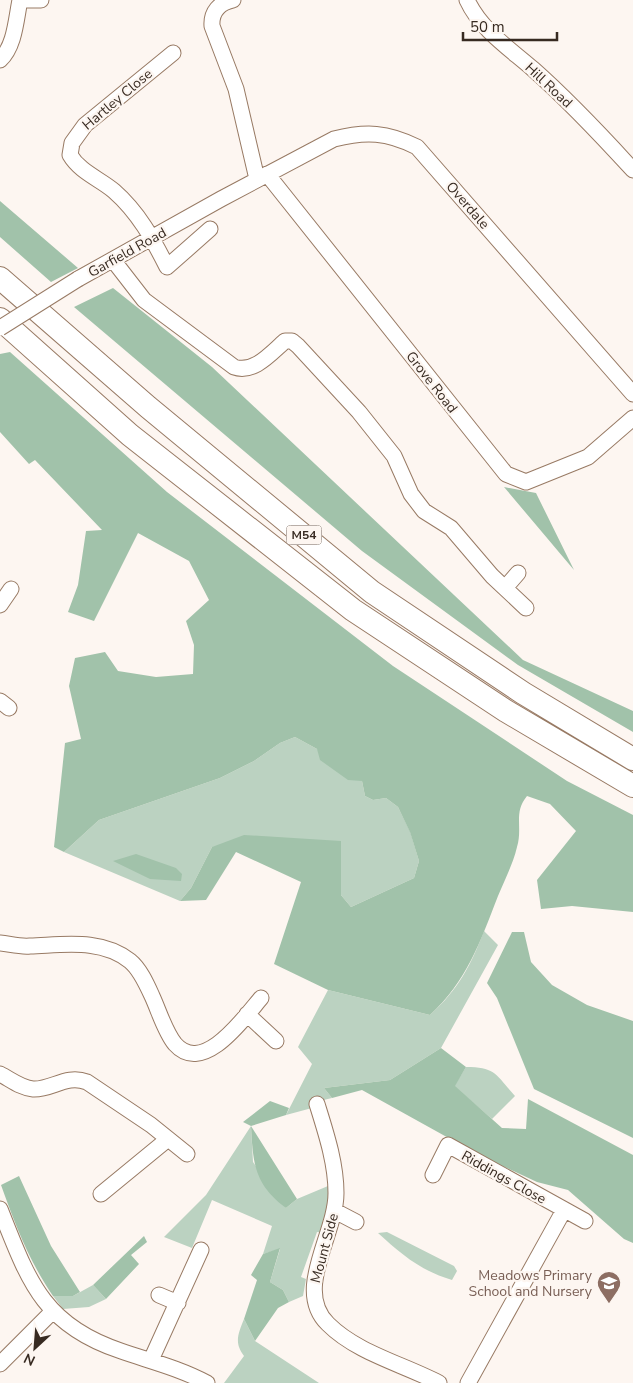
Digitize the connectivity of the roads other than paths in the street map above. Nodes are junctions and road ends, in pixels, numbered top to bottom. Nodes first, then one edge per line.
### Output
1 (20, 0) edge
2 (26, 0) edge
3 (41, 0) edge
4 (233, 0) edge
5 (467, 0) edge
6 (173, 52) dead end
7 (0, 60) edge
8 (633, 170) edge
9 (262, 177) junction
10 (210, 229) dead end
11 (152, 238) junction
12 (113, 260) junction
13 (0, 278) edge
14 (0, 319) edge
15 (0, 328) edge
16 (633, 394) edge
17 (633, 418) edge
18 (518, 574) dead end
19 (505, 588) junction
20 (11, 589) dead end
21 (0, 605) edge
22 (526, 608) dead end
23 (633, 759) edge
24 (633, 786) edge
25 (0, 943) edge
26 (261, 998) dead end
27 (247, 1014) junction
28 (276, 1041) dead end
29 (0, 1074) edge
30 (318, 1104) dead end
31 (168, 1139) junction
32 (187, 1154) dead end
33 (433, 1175) dead end
34 (100, 1194) dead end
35 (0, 1209) edge
36 (564, 1210) junction
37 (334, 1211) junction
38 (585, 1221) dead end
39 (356, 1222) dead end
40 (201, 1250) dead end
41 (159, 1295) dead end
42 (178, 1303) junction
43 (52, 1312) junction
44 (151, 1360) junction
45 (0, 1364) edge
46 (207, 1383) edge
47 (439, 1383) edge
48 (468, 1383) edge

1 - 7 street
2 - 3 street
4 - 9 street
5 - 8 street, Hill Road
6 - 11 street, Hartley Close
9 - 11 street, Garfield Road
9 - 16 street, Overdale
9 - 17 street, Grove Road
10 - 11 street
11 - 12 street, Garfield Road
12 - 15 street, Garfield Road, bridge
12 - 19 street
13 - 23 highway, M54
14 - 24 highway, M54
18 - 19 street
19 - 22 street
20 - 21 street
25 - 27 street
26 - 27 street
27 - 28 street
29 - 31 street
30 - 37 street, Mount Side
31 - 32 street
31 - 34 street
33 - 36 street, Riddings Close
35 - 43 street
36 - 38 street, Riddings Close
36 - 48 street
37 - 39 street
37 - 47 street, Mount Side
40 - 42 street
41 - 42 street
42 - 44 street
43 - 44 street
43 - 45 street
44 - 46 street

